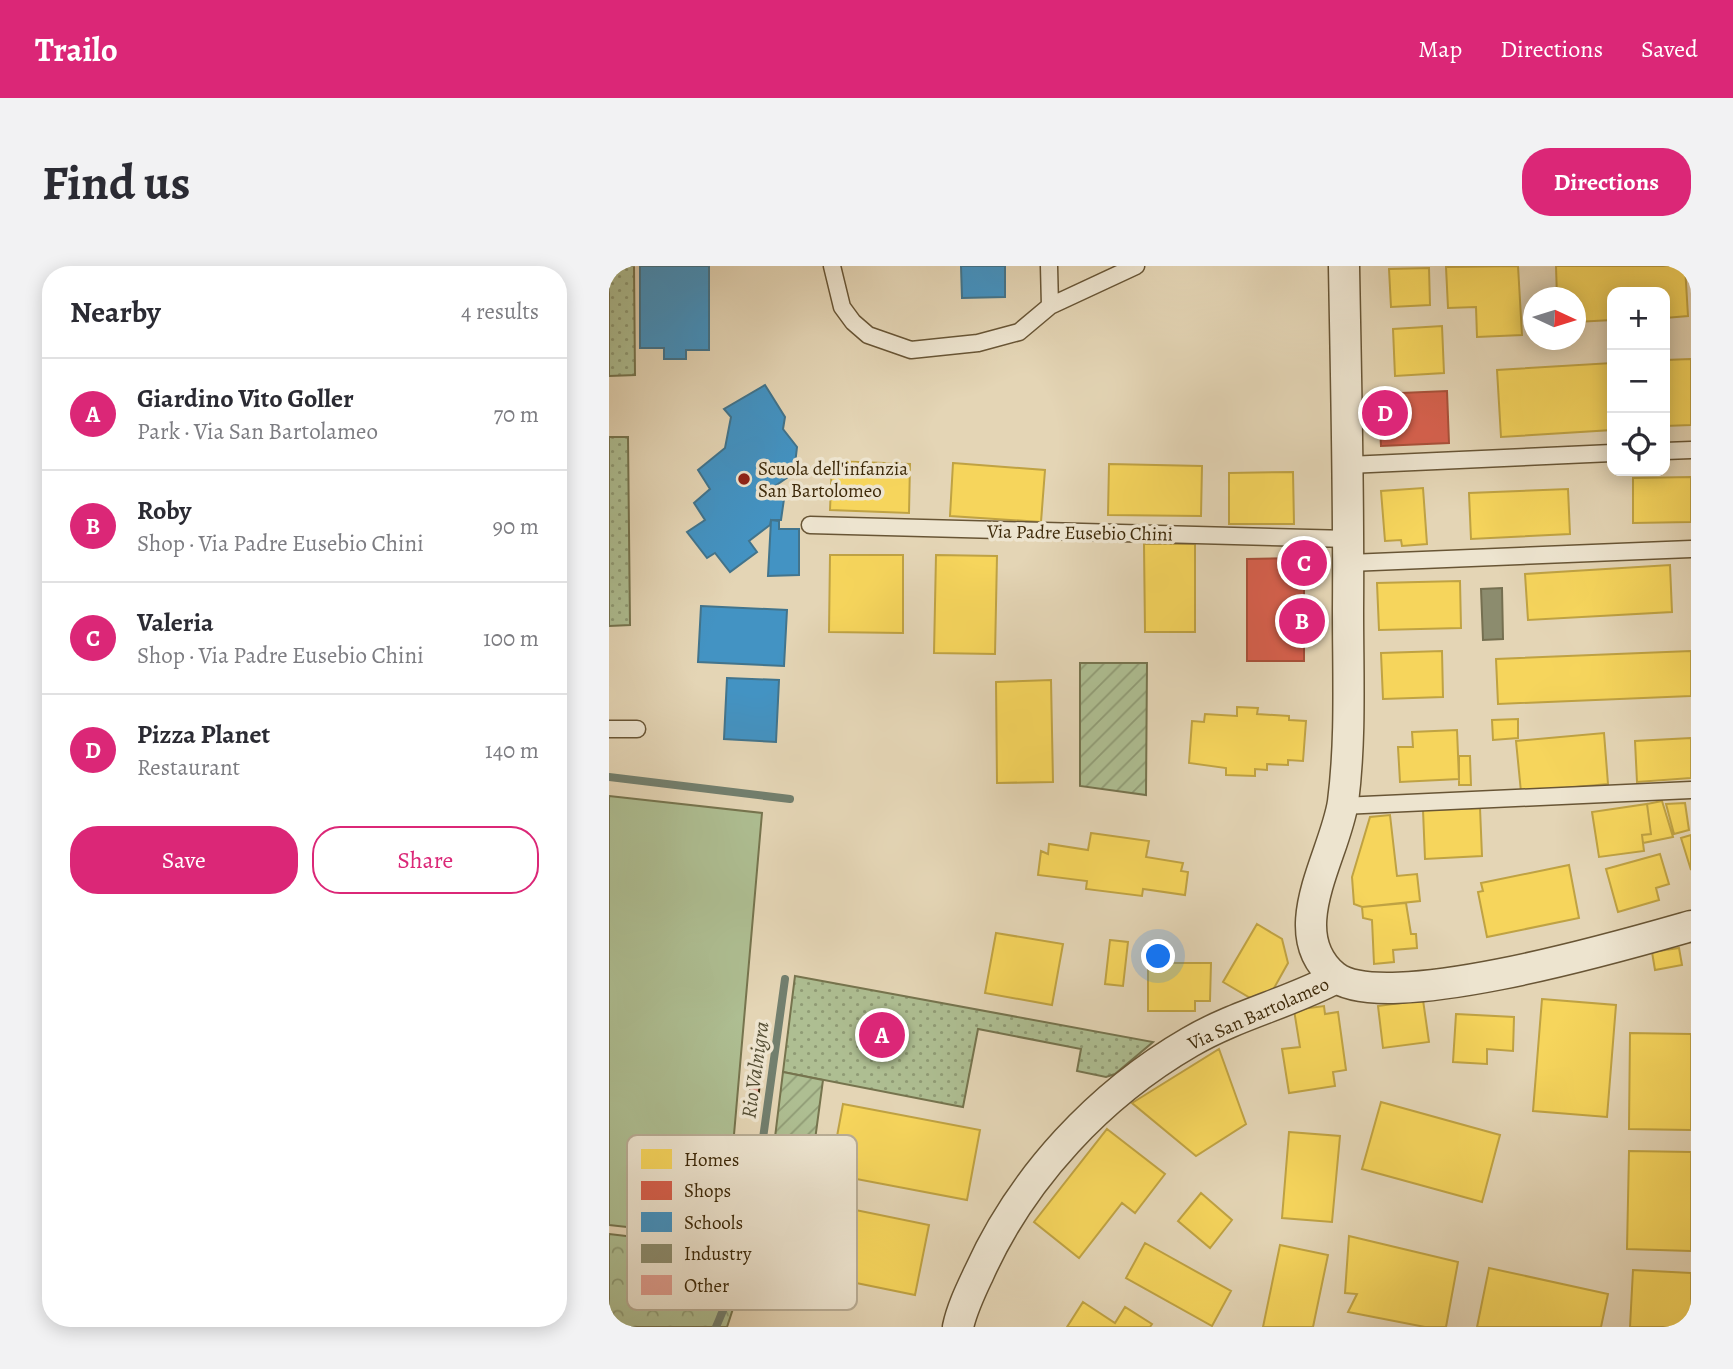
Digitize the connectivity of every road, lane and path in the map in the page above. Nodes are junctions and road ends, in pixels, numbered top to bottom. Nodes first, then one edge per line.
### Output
1 (832, 266) edge
2 (1049, 266) edge
3 (1136, 266) edge
4 (1344, 266) edge
5 (1050, 306) junction
6 (1691, 450) edge
7 (1670, 451) edge
8 (1607, 453) edge
9 (1348, 465) junction
10 (810, 525) dead end
11 (1691, 549) edge
12 (1349, 551) junction
13 (609, 729) edge
14 (637, 729) dead end
15 (1691, 790) edge
16 (1342, 806) junction
17 (1691, 926) edge
18 (1336, 978) junction
19 (958, 1327) edge

1 - 5 lane
2 - 5 lane
3 - 5 lane
4 - 9 street
6 - 7 lane
8 - 9 lane
9 - 12 street
10 - 12 lane, Via Padre Eusebio Chini
11 - 12 lane, Via Padre Eusebio Chini
12 - 16 street
13 - 14 lane
15 - 16 lane
16 - 18 street
17 - 18 street, Via San Bartolameo
18 - 19 street, Via San Bartolameo

